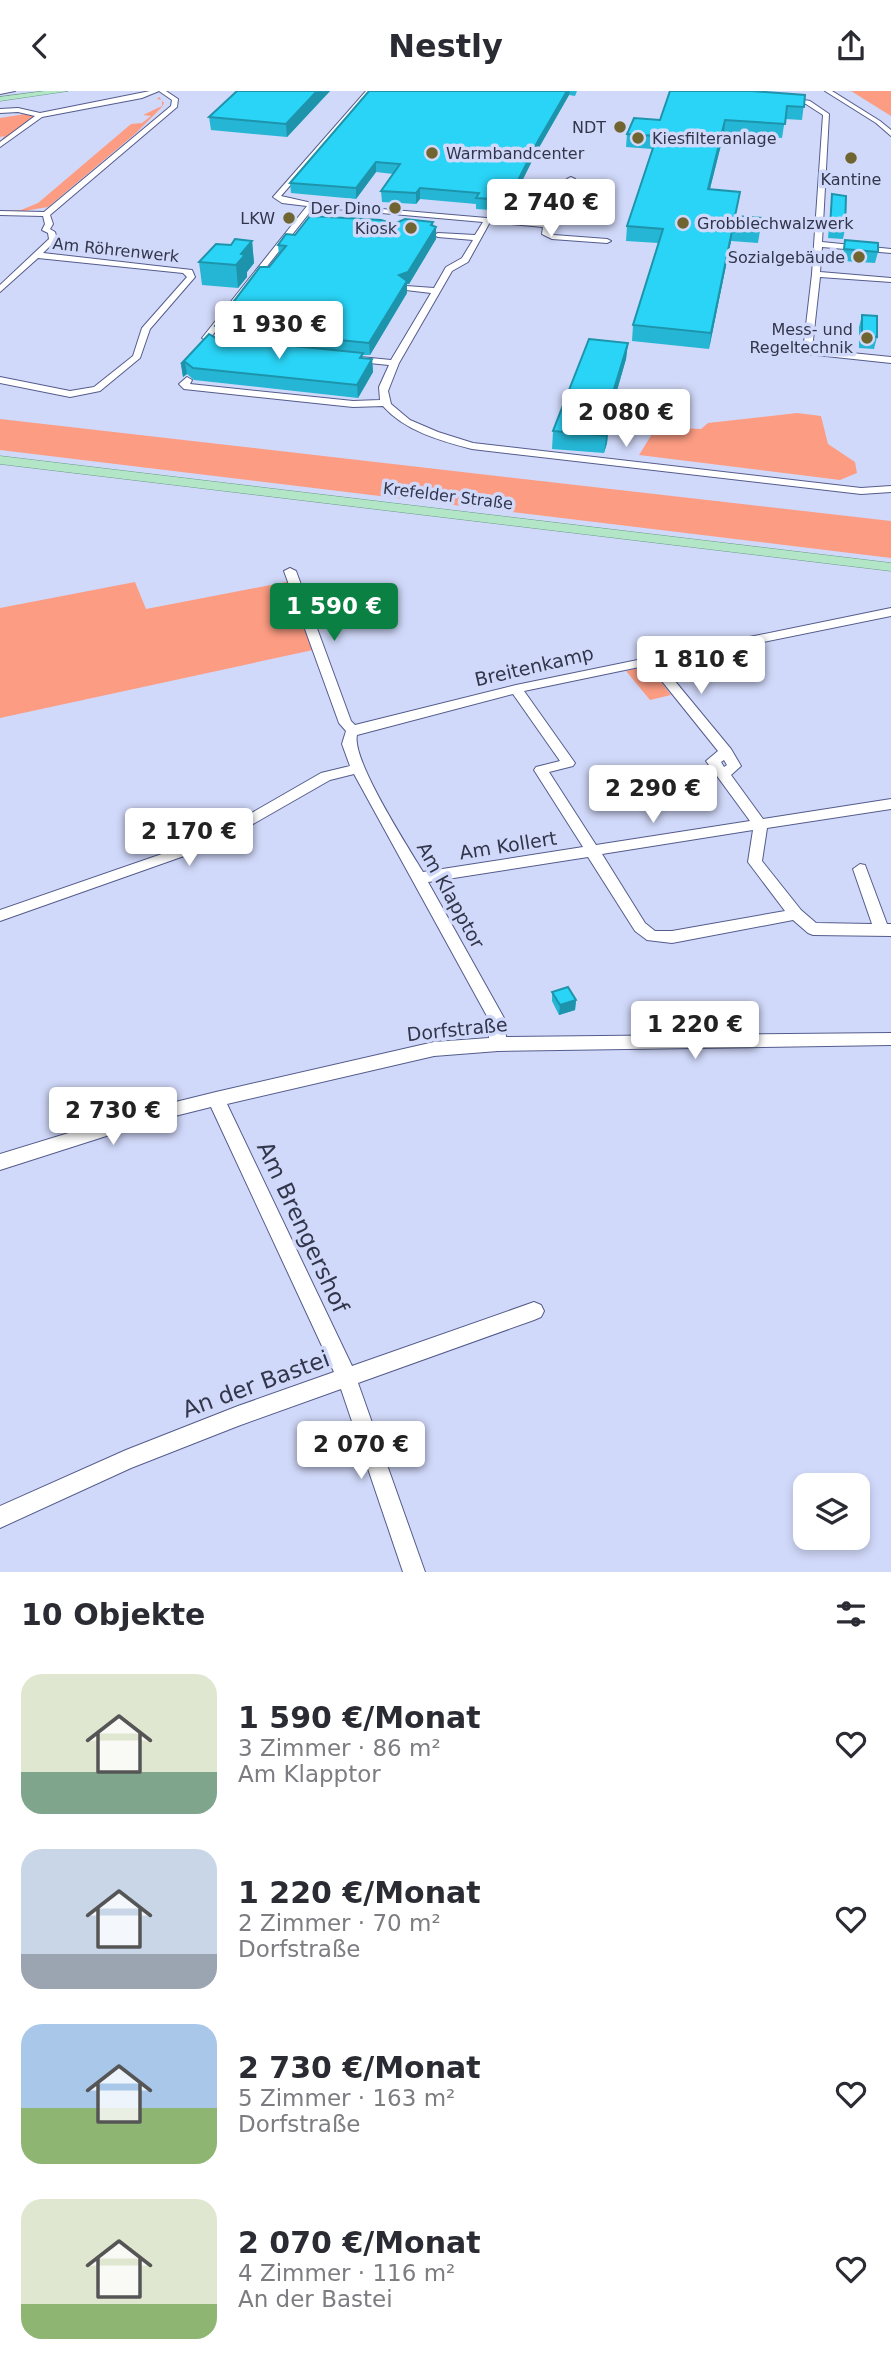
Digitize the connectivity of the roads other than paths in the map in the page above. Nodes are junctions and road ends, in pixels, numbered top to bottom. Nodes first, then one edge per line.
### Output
1 (12, 91) edge
2 (64, 91) edge
3 (156, 91) edge
4 (162, 91) edge
5 (369, 91) edge
6 (828, 91) edge
7 (0, 92) edge
8 (0, 99) edge
9 (779, 99) edge
10 (0, 111) edge
11 (40, 115) junction
12 (891, 134) edge
13 (0, 145) edge
14 (571, 179) dead end
15 (312, 205) junction
16 (0, 213) edge
17 (46, 214) junction
18 (303, 215) junction
19 (317, 218) edge
20 (488, 220) junction
21 (548, 225) junction
22 (438, 235) edge
23 (478, 238) junction
24 (607, 241) dead end
25 (817, 244) junction
26 (891, 251) edge
27 (37, 255) junction
28 (816, 274) junction
29 (891, 280) edge
30 (406, 288) edge
31 (0, 290) edge
32 (437, 291) junction
33 (218, 345) junction
34 (210, 355) edge
35 (891, 360) edge
36 (371, 361) junction
37 (394, 363) junction
38 (365, 371) edge
39 (0, 380) edge
40 (187, 380) dead end
41 (386, 403) junction
42 (0, 457) edge
43 (891, 489) edge
44 (891, 561) edge
45 (891, 567) edge
46 (290, 571) dead end
47 (891, 612) edge
48 (651, 660) junction
49 (516, 689) junction
50 (353, 730) junction
51 (358, 769) junction
52 (891, 804) edge
53 (759, 825) junction
54 (593, 852) junction
55 (860, 869) dead end
56 (420, 878) junction
57 (796, 915) junction
58 (0, 916) edge
59 (886, 929) edge
60 (891, 1039) edge
61 (498, 1044) junction
62 (216, 1099) junction
63 (0, 1162) edge
64 (534, 1311) dead end
65 (346, 1376) junction
66 (0, 1517) edge
67 (414, 1572) edge

1 - 7 street
2 - 8 main road
3 - 11 street
4 - 17 street, Am Röhrenwerk
5 - 15 street
6 - 12 street
9 - 25 street
10 - 11 street
11 - 13 street
14 - 21 street
15 - 18 street
15 - 20 street
16 - 17 street
17 - 27 street, Am Röhrenwerk
18 - 19 street
18 - 33 street
20 - 21 street
20 - 23 street
21 - 24 street
22 - 23 street
23 - 32 street
25 - 26 street
25 - 28 street
27 - 31 street, Am Röhrenwerk
27 - 39 street, Am Röhrenwerk
28 - 29 street
28 - 35 street
30 - 32 street
32 - 37 street
33 - 34 street
33 - 36 street
36 - 37 street
36 - 38 street
37 - 41 street
40 - 41 street
41 - 43 street
42 - 44 main road, Krefelder Straße
42 - 45 main road, Krefelder Straße
46 - 50 street
47 - 48 street, Breitenkamp
48 - 49 street, Breitenkamp
48 - 53 street
49 - 50 street, Breitenkamp
49 - 54 street
50 - 51 street
51 - 56 street, Am Klapptor
51 - 58 street
52 - 53 street, Am Kollert
53 - 54 street, Am Kollert
53 - 57 street
54 - 56 street, Am Kollert
54 - 57 street
55 - 59 street
56 - 61 street, Am Klapptor
57 - 59 street
60 - 61 street, Dorfstraße
61 - 62 street, Dorfstraße
62 - 63 street, Dorfstraße
62 - 65 street, Am Brengershof
64 - 65 street, An der Bastei
65 - 66 street, An der Bastei
65 - 67 street, Am Brengershof

